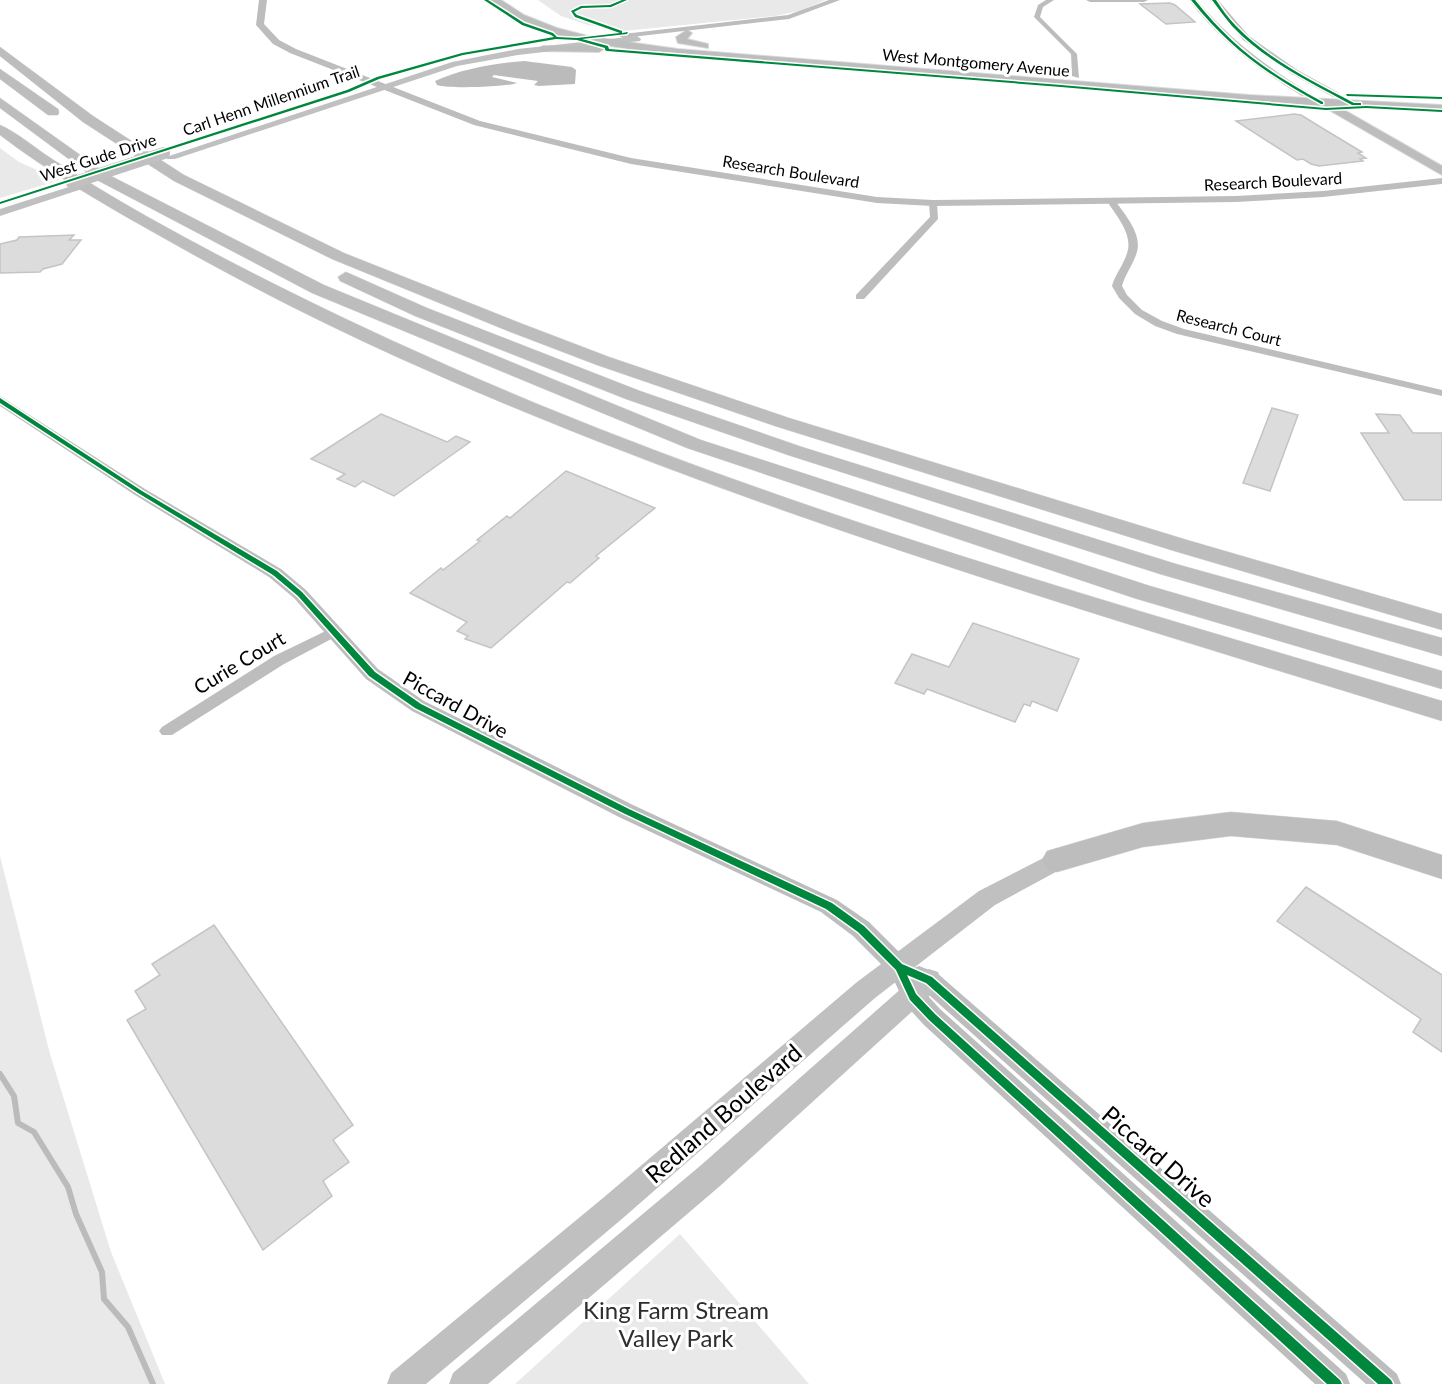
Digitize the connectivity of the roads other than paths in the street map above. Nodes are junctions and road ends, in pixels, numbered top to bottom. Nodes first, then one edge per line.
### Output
1 (263, 0) edge
2 (495, 0) edge
3 (1051, 0) edge
4 (1090, 0) edge
5 (1144, 0) edge
6 (1193, 0) edge
7 (1214, 0) edge
8 (840, 1) edge
9 (531, 21) junction
10 (565, 22) dead end
11 (687, 33) junction
12 (623, 36) junction
13 (596, 39) junction
14 (637, 39) junction
15 (611, 42) junction
16 (704, 46) junction
17 (546, 47) junction
18 (0, 50) edge
19 (682, 52) junction
20 (0, 62) edge
21 (0, 73) edge
22 (1076, 76) junction
23 (378, 85) junction
24 (53, 92) junction
25 (1305, 93) junction
26 (1336, 95) junction
27 (1442, 98) edge
28 (0, 102) edge
29 (1322, 103) junction
30 (1353, 104) junction
31 (1383, 105) junction
32 (1442, 108) edge
33 (0, 129) edge
34 (1442, 173) edge
35 (1442, 182) edge
36 (75, 185) junction
37 (1372, 189) junction
38 (1111, 201) junction
39 (933, 203) junction
40 (0, 206) edge
41 (0, 213) edge
42 (244, 228) dead end
43 (275, 244) dead end
44 (860, 297) dead end
45 (514, 327) junction
46 (1442, 393) edge
47 (0, 400) edge
48 (795, 451) junction
49 (1150, 621) junction
50 (1442, 621) edge
51 (334, 632) junction
52 (1442, 647) edge
53 (1442, 681) edge
54 (1442, 711) edge
55 (1442, 721) edge
56 (167, 731) dead end
57 (1057, 860) joint
58 (1442, 867) edge
59 (898, 967) junction
60 (921, 988) junction
61 (402, 1384) edge
62 (464, 1384) edge
63 (1336, 1384) edge
64 (1387, 1384) edge

1 - 23 street, Research Boulevard
2 - 9 main road, West Montgomery Avenue
3 - 22 street
4 - 5 street
6 - 25 main road
7 - 26 main road
8 - 11 street
8 - 12 street
9 - 13 main road, West Montgomery Avenue
9 - 17 main road
10 - 12 main road
11 - 14 street
11 - 16 main road
12 - 13 main road, West Gude Drive
12 - 14 main road, West Montgomery Avenue
13 - 15 main road, West Montgomery Avenue
13 - 17 main road, West Gude Drive
14 - 15 main road, West Gude Drive
14 - 16 main road, West Montgomery Avenue
15 - 17 main road, West Gude Drive
15 - 19 main road, West Montgomery Avenue
16 - 22 main road, West Montgomery Avenue
17 - 19 main road
17 - 23 main road, West Gude Drive
18 - 24 highway
19 - 29 main road, West Montgomery Avenue
20 - 24 highway
21 - 42 highway
22 - 25 main road, West Montgomery Avenue
23 - 36 main road, West Gude Drive
23 - 39 street, Research Boulevard
24 - 45 highway
25 - 26 main road, West Montgomery Avenue
25 - 29 main road
26 - 27 main road, West Montgomery Avenue
26 - 30 main road
28 - 53 highway
29 - 30 main road, West Montgomery Avenue
29 - 34 main road
30 - 31 main road, West Montgomery Avenue
30 - 31 main road
31 - 32 main road, West Montgomery Avenue
33 - 49 highway
34 - 37 street, Research Boulevard
35 - 37 street, Research Boulevard
36 - 40 main road, West Gude Drive
36 - 41 main road, West Gude Drive
37 - 38 street, Research Boulevard
38 - 39 street, Research Boulevard
38 - 46 street, Research Court
39 - 44 street
43 - 48 highway
45 - 48 highway
45 - 50 highway
47 - 51 street, Piccard Drive
48 - 52 highway
49 - 54 highway
49 - 55 highway
51 - 56 street, Curie Court
51 - 59 street, Piccard Drive
57 - 58 highway
57 - 59 main road, Redland Boulevard
59 - 60 street, Piccard Drive
59 - 61 main road, Redland Boulevard
60 - 62 main road, Redland Boulevard
60 - 63 street, Piccard Drive
60 - 64 street, Piccard Drive

